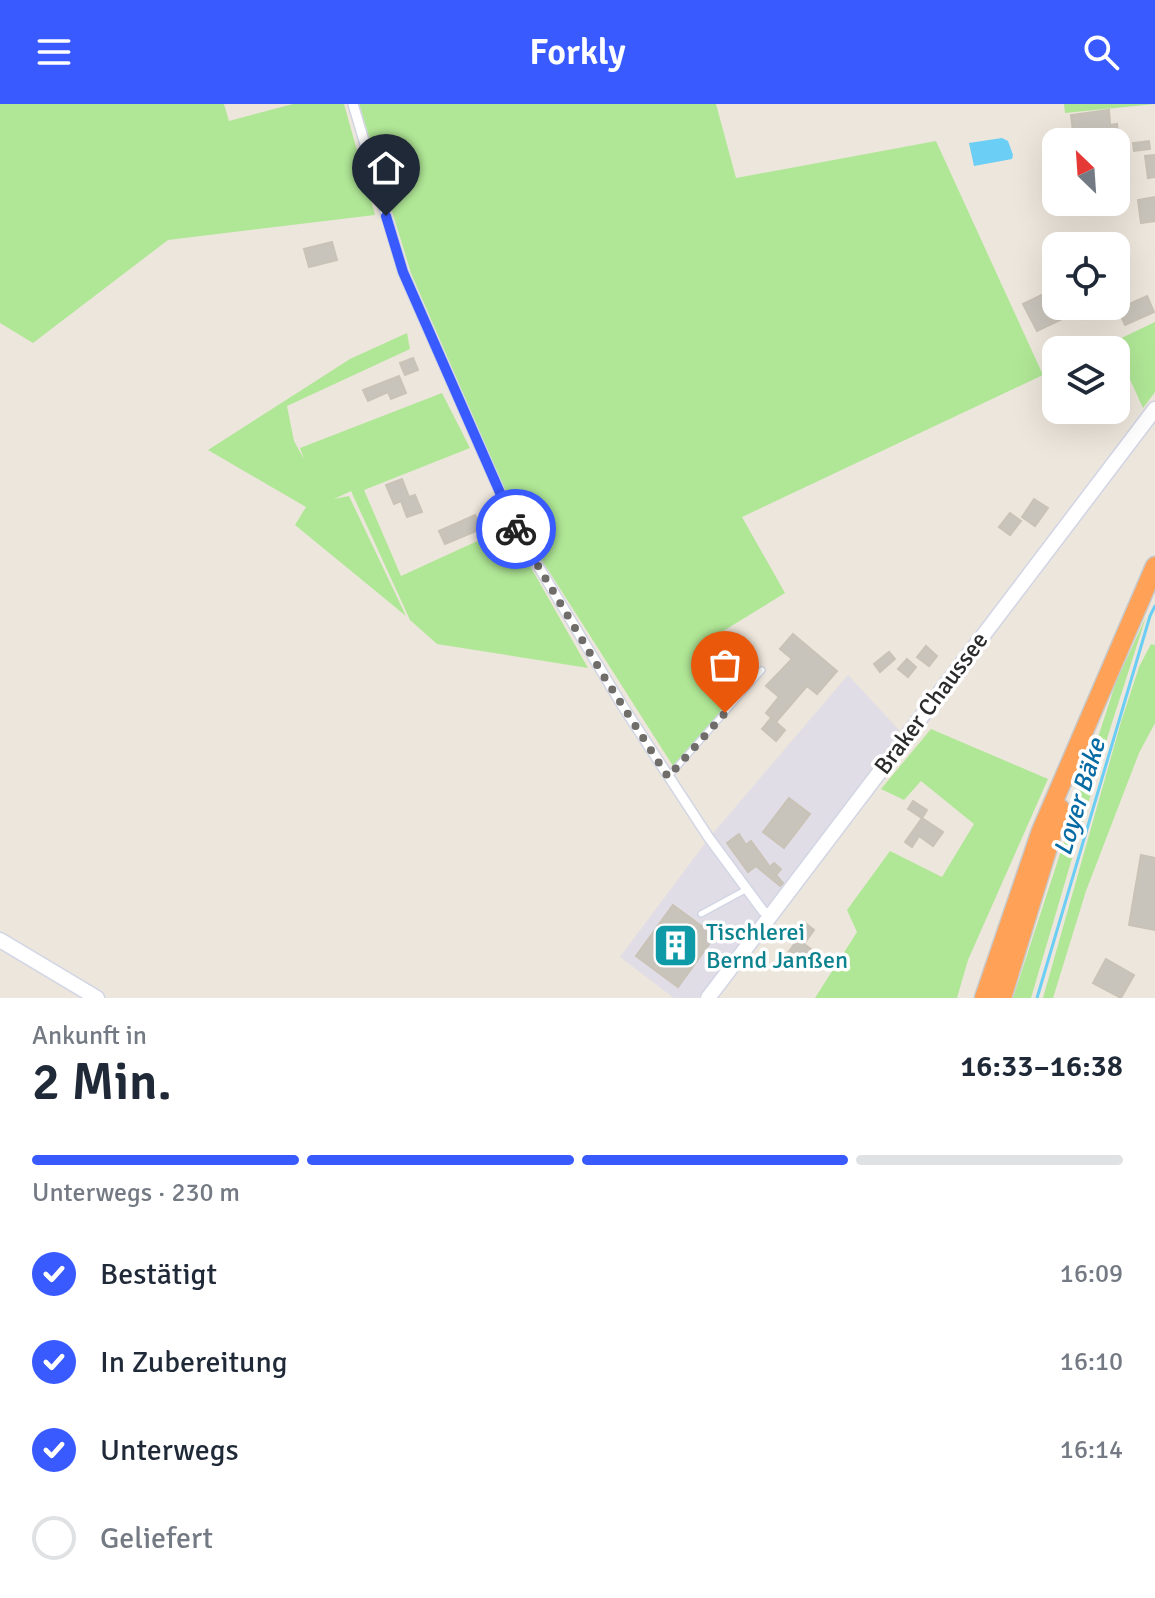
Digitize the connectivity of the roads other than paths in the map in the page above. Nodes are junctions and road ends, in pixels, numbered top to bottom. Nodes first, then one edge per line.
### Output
1 (353, 104) edge
2 (1155, 409) edge
3 (1155, 566) edge
4 (762, 670) dead end
5 (1084, 729) junction
6 (668, 777) junction
7 (747, 889) junction
8 (701, 914) dead end
9 (770, 916) junction
10 (0, 940) edge
11 (97, 998) edge
12 (708, 998) edge
13 (984, 998) edge
14 (1002, 998) edge

1 - 6 street
2 - 9 street, Braker Chaussee
3 - 5 highway
4 - 6 lane
5 - 13 highway
5 - 14 highway
6 - 7 street
7 - 8 lane
7 - 9 street
9 - 12 street, Braker Chaussee
10 - 11 street

